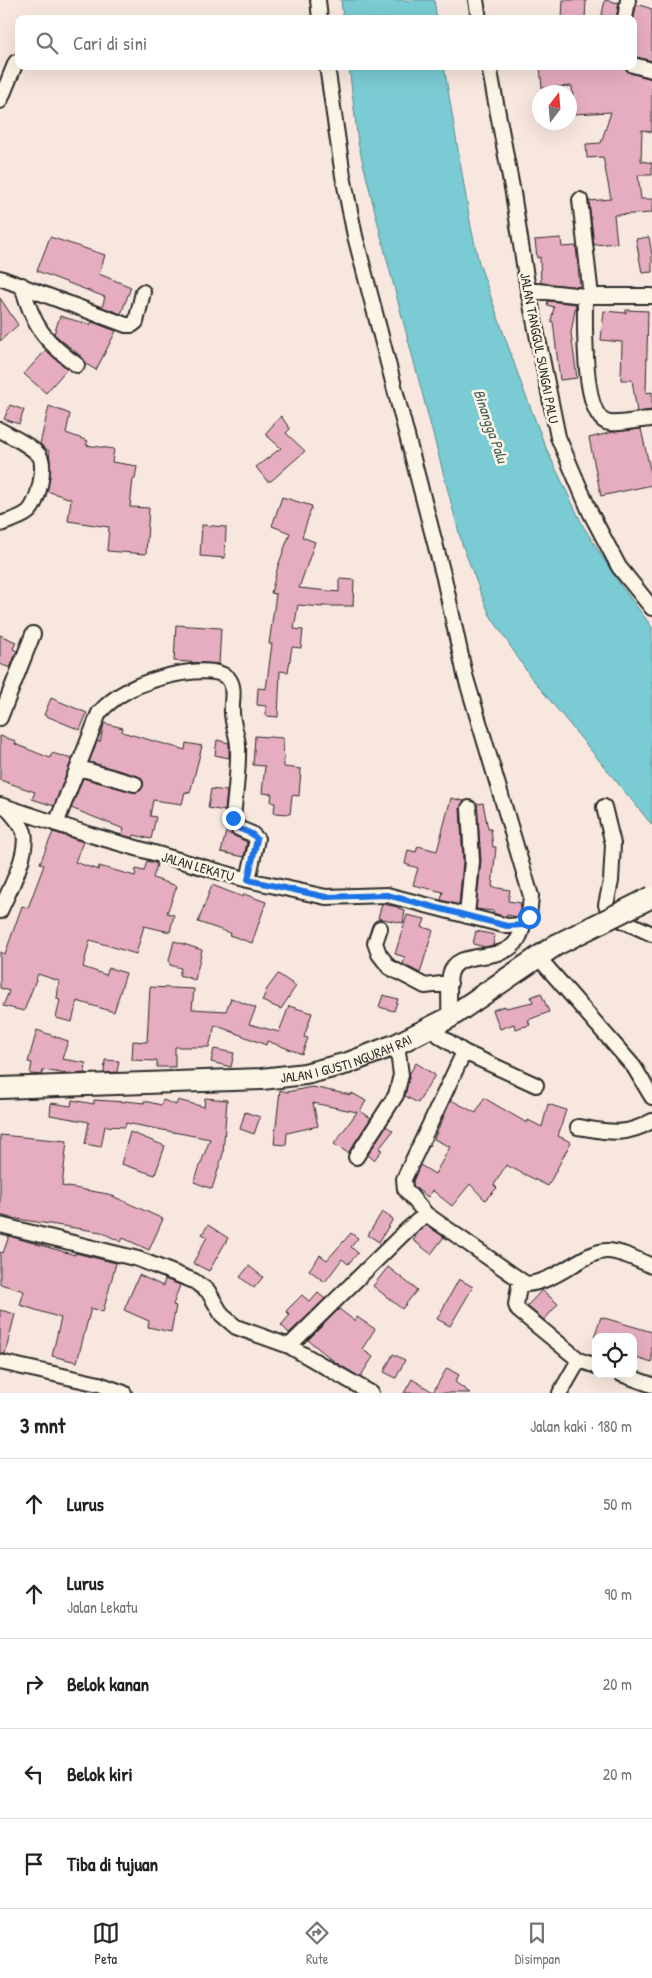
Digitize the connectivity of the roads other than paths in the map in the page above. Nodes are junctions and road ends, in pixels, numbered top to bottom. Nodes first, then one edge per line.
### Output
1 (318, 0) edge
2 (476, 0) edge
3 (628, 0) edge
4 (320, 15) edge
5 (478, 15) edge
6 (626, 15) edge
7 (15, 64) edge
8 (637, 66) edge
9 (327, 70) edge
10 (490, 70) edge
11 (652, 70) edge
12 (0, 101) edge
13 (580, 200) dead end
14 (0, 278) edge
15 (22, 285) junction
16 (528, 290) junction
17 (143, 292) dead end
18 (588, 296) junction
19 (652, 296) edge
20 (77, 365) dead end
21 (652, 419) edge
22 (0, 430) edge
23 (0, 524) edge
24 (652, 608) edge
25 (33, 634) dead end
26 (0, 718) edge
27 (78, 768) junction
28 (135, 784) dead end
29 (4, 807) edge
30 (604, 807) dead end
31 (469, 808) dead end
32 (56, 824) junction
33 (248, 880) junction
34 (652, 897) edge
35 (0, 911) edge
36 (467, 916) junction
37 (523, 925) junction
38 (380, 928) dead end
39 (652, 934) edge
40 (538, 957) junction
41 (450, 983) junction
42 (449, 1018) junction
43 (428, 1028) junction
44 (397, 1044) junction
45 (464, 1052) junction
46 (536, 1086) dead end
47 (0, 1088) edge
48 (652, 1097) edge
49 (652, 1121) edge
50 (578, 1127) dead end
51 (356, 1157) dead end
52 (426, 1214) junction
53 (0, 1225) edge
54 (652, 1266) edge
55 (520, 1280) junction
56 (289, 1346) junction
57 (580, 1360) junction
58 (0, 1362) edge
59 (592, 1364) edge
60 (632, 1378) edge
61 (652, 1385) edge
62 (124, 1393) edge
63 (371, 1393) edge
64 (560, 1393) edge

1 - 4 street
2 - 5 street
3 - 6 street
7 - 12 street
8 - 11 street
9 - 37 street
10 - 16 street, JALAN TANGGUL SUNGAI PALU
13 - 18 street
14 - 15 street
15 - 17 street
15 - 20 street
16 - 18 street
16 - 24 street, JALAN TANGGUL SUNGAI PALU
18 - 19 street
18 - 21 street
22 - 23 street
25 - 26 street
27 - 28 street
27 - 32 street
27 - 33 street
29 - 32 street, JALAN LEKATU
29 - 35 street
30 - 39 street
31 - 36 street
32 - 33 street, JALAN LEKATU
33 - 36 street, JALAN LEKATU
34 - 40 main road, JALAN I GUSTI NGURAH RAI, bridge
36 - 37 street, JALAN LEKATU
37 - 41 street
38 - 41 street
40 - 42 main road, JALAN I GUSTI NGURAH RAI
40 - 48 street
41 - 42 street
42 - 43 main road, JALAN I GUSTI NGURAH RAI
43 - 44 main road, JALAN I GUSTI NGURAH RAI
43 - 45 street
44 - 47 main road, JALAN I GUSTI NGURAH RAI
44 - 51 street
45 - 46 street
45 - 52 street
49 - 50 street
52 - 55 street
52 - 56 street
53 - 56 street
54 - 55 street
55 - 57 street
56 - 63 street
57 - 59 street
57 - 64 street
58 - 62 street
60 - 61 street

